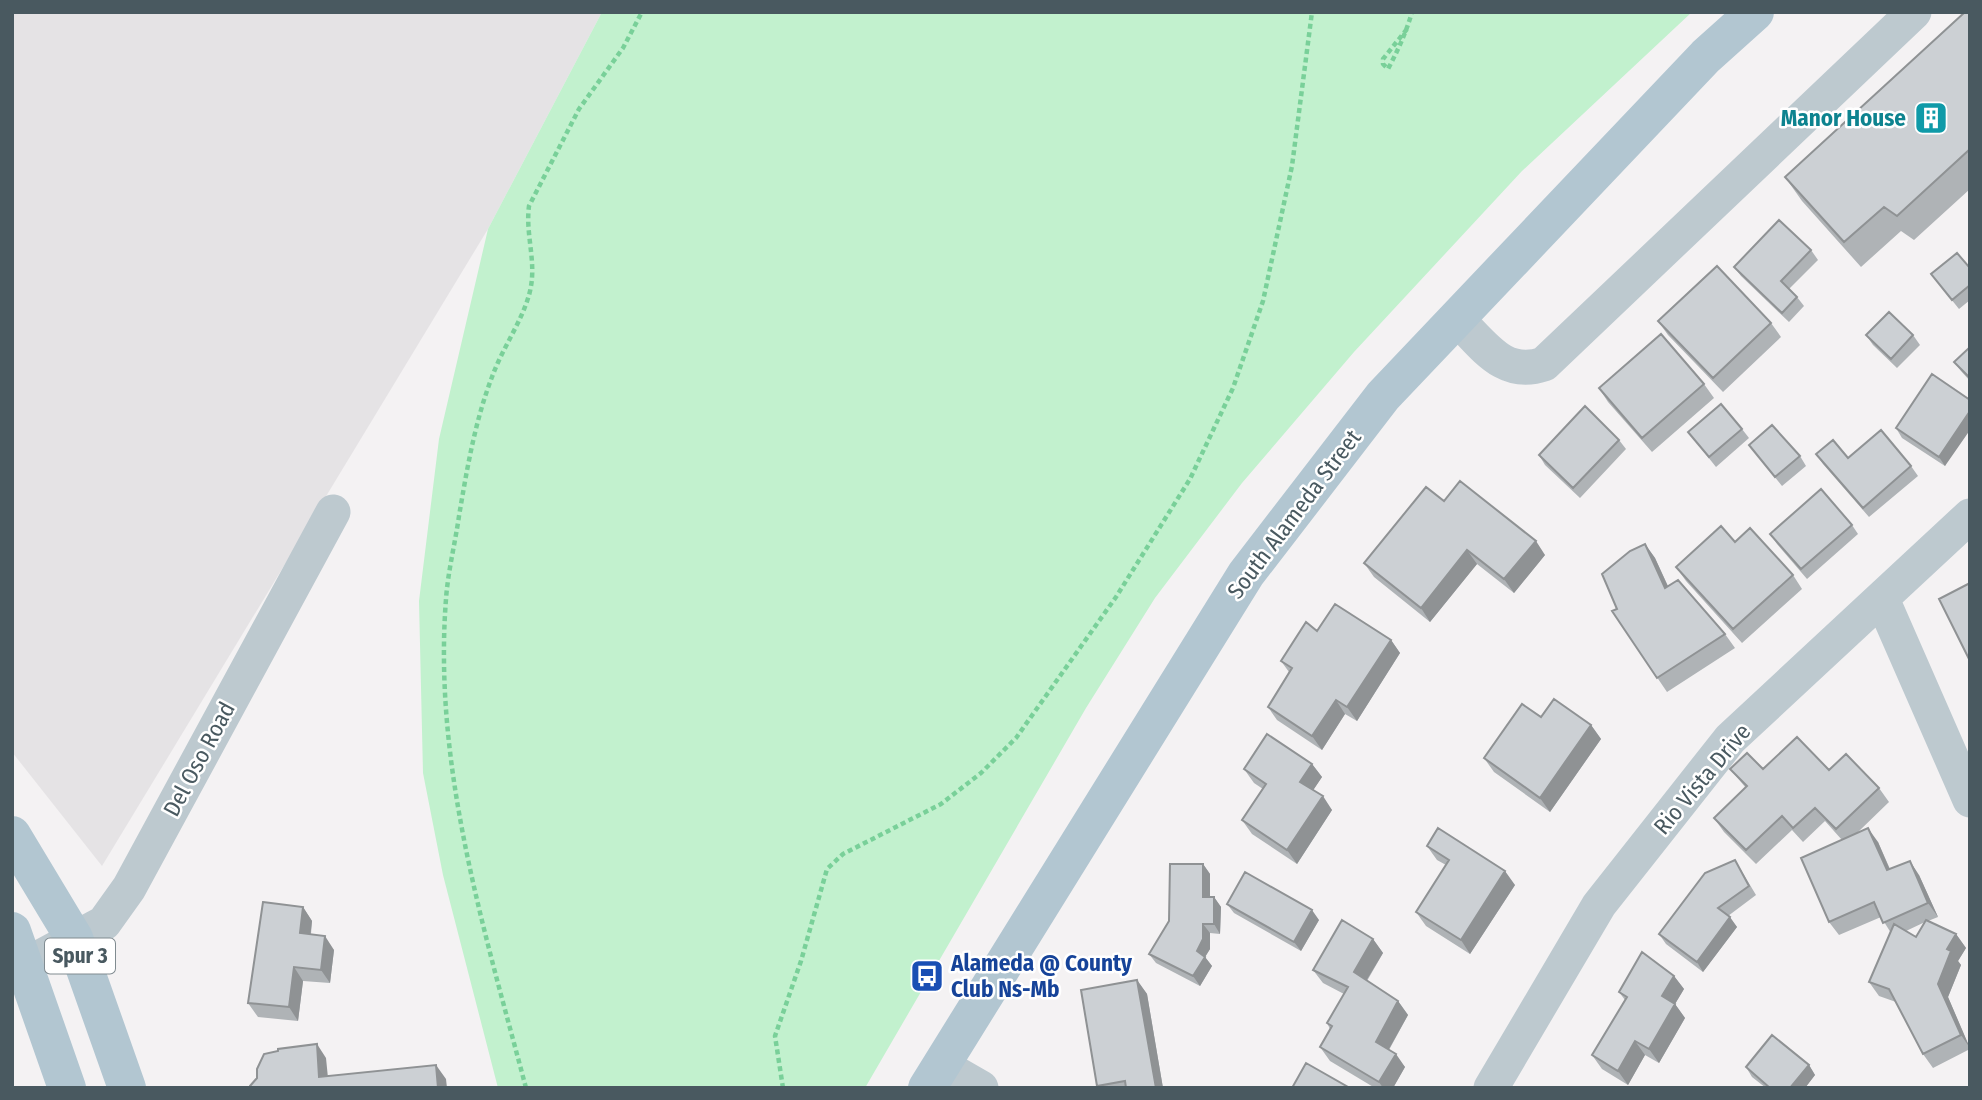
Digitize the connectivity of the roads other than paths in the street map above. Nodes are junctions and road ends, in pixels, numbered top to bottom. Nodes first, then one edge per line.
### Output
1 (1755, 12) edge
2 (1914, 12) edge
3 (1457, 319) junction
4 (333, 512) dead end
5 (1970, 516) edge
6 (1882, 599) junction
7 (1970, 800) edge
8 (12, 835) edge
9 (12, 931) edge
10 (74, 938) junction
11 (24, 966) junction
12 (934, 1077) edge
13 (67, 1088) edge
14 (127, 1088) edge
15 (981, 1088) edge
16 (1491, 1088) edge

1 - 3 main road, South Alameda Street
2 - 3 street
3 - 12 main road, South Alameda Street
4 - 10 street, Del Oso Road
5 - 6 street, Rio Vista Drive
6 - 7 street
6 - 16 street, Rio Vista Drive
8 - 10 main road, Spur 3
9 - 11 main road, Spur 3
10 - 11 street, Del Oso Road
10 - 14 main road, Spur 3
11 - 13 main road, Spur 3
12 - 15 street

